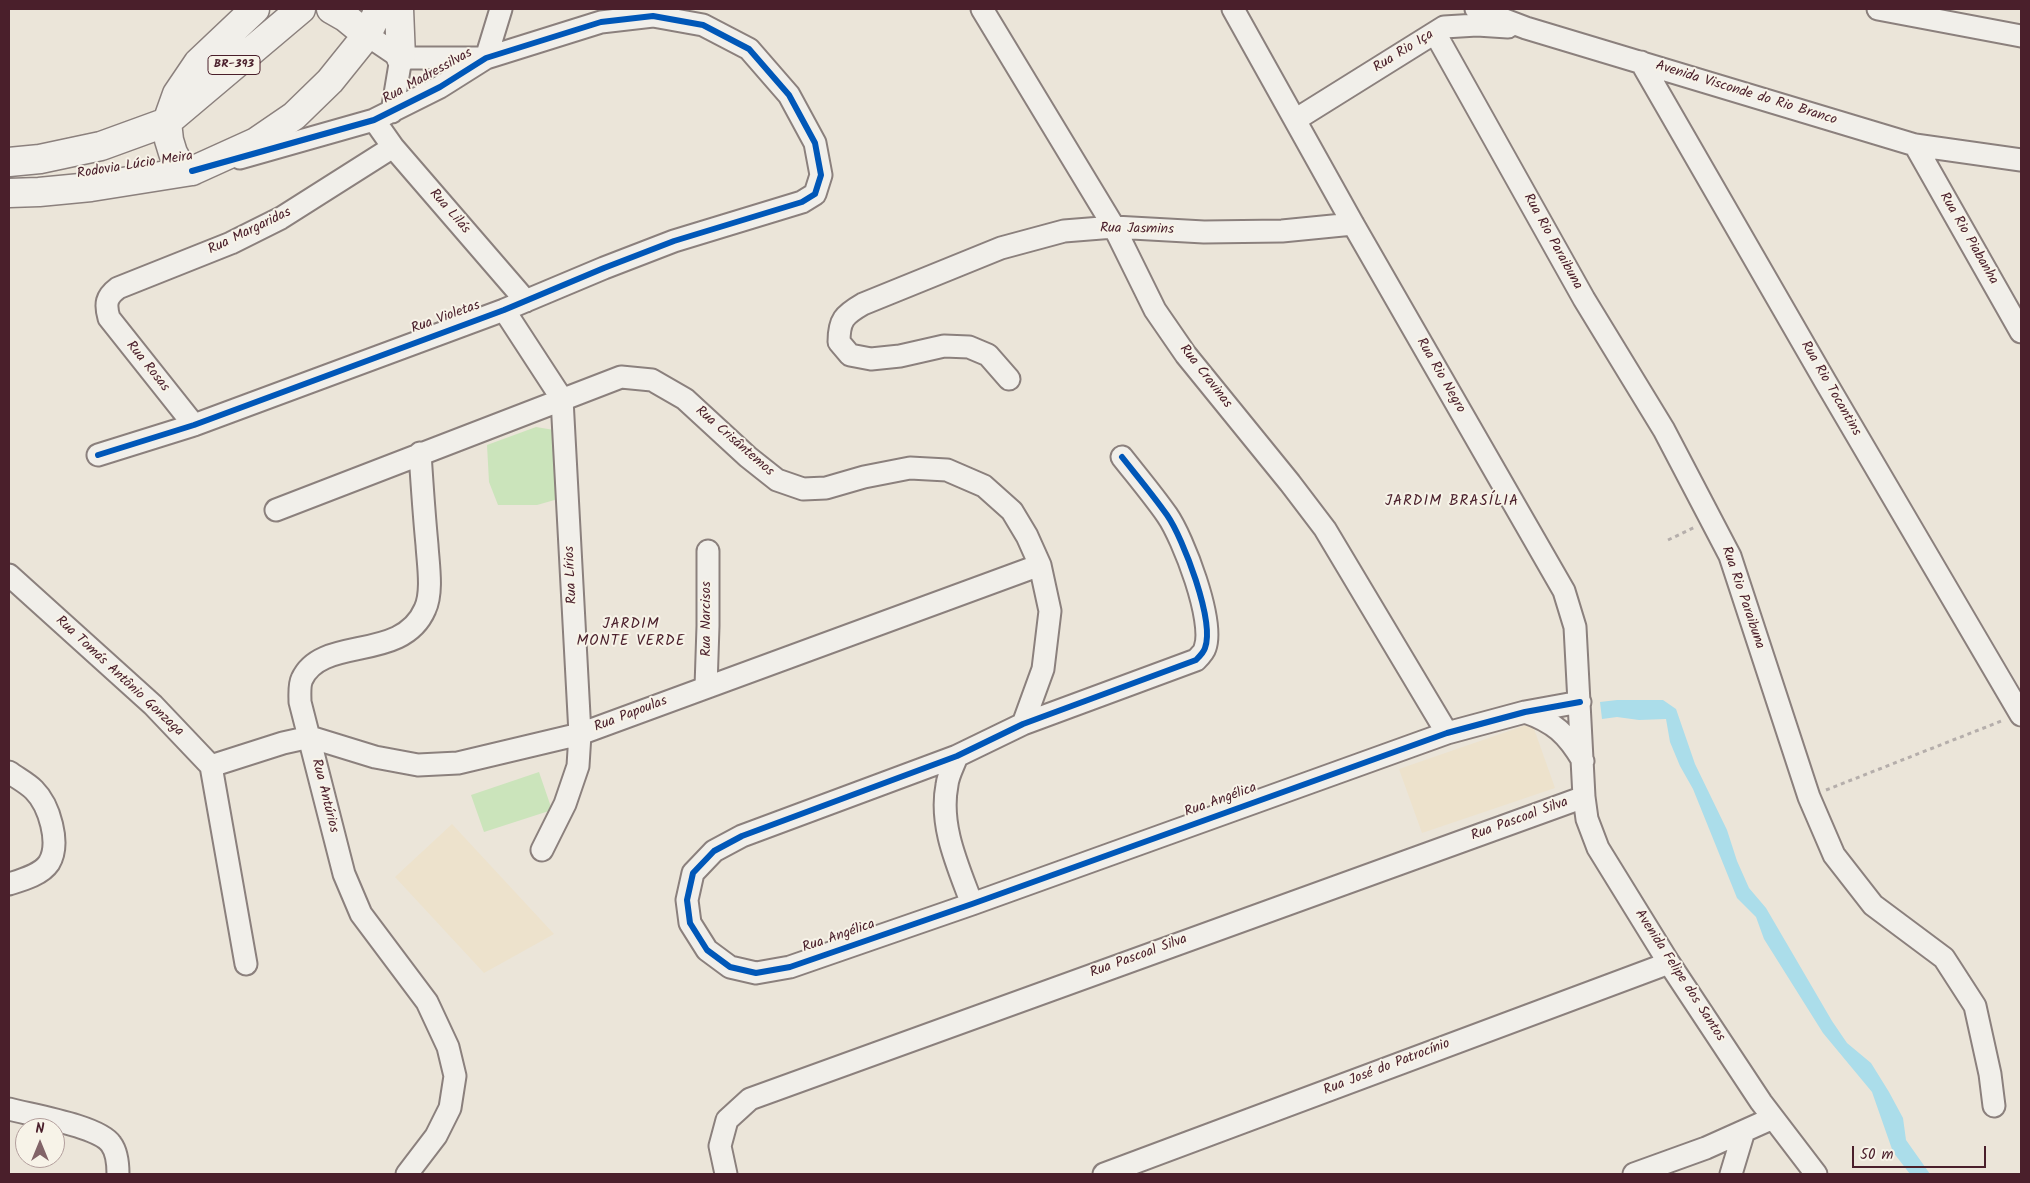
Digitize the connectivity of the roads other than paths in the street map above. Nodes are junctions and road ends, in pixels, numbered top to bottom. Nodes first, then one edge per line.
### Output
1 (255, 9) edge
2 (301, 9) edge
3 (331, 9) edge
4 (379, 9) edge
5 (399, 9) edge
6 (501, 9) edge
7 (982, 9) edge
8 (1233, 9) edge
9 (1476, 9) edge
10 (1878, 9) edge
11 (1441, 23) edge
12 (1526, 28) junction
13 (367, 35) junction
14 (2021, 36) edge
15 (401, 58) junction
16 (486, 58) junction
17 (1641, 62) junction
18 (383, 116) junction
19 (1295, 120) junction
20 (167, 122) junction
21 (1915, 146) junction
22 (393, 147) junction
23 (2021, 160) edge
24 (9, 162) edge
25 (192, 172) junction
26 (9, 193) edge
27 (802, 202) joint
28 (1353, 224) junction
29 (1114, 227) junction
30 (526, 301) junction
31 (106, 306) joint
32 (504, 310) junction
33 (2021, 332) edge
34 (1009, 378) dead end
35 (562, 399) junction
36 (194, 425) junction
37 (420, 454) junction
38 (98, 455) dead end
39 (1122, 457) dead end
40 (276, 510) dead end
41 (708, 550) dead end
42 (1040, 565) junction
43 (9, 575) edge
44 (706, 686) junction
45 (1580, 702) junction
46 (1525, 712) junction
47 (2021, 714) edge
48 (1023, 724) junction
49 (1447, 733) junction
50 (580, 734) junction
51 (310, 737) junction
52 (957, 756) junction
53 (1583, 762) junction
54 (211, 766) junction
55 (9, 772) edge
56 (1584, 797) junction
57 (542, 850) dead end
58 (9, 884) edge
59 (972, 904) junction
60 (1669, 963) junction
61 (246, 964) dead end
62 (1994, 1106) dead end
63 (9, 1109) edge
64 (1773, 1118) junction
65 (1744, 1131) junction
66 (118, 1174) edge
67 (407, 1174) edge
68 (726, 1174) edge
69 (1104, 1174) edge
70 (1634, 1174) edge
71 (1731, 1174) edge
72 (1816, 1174) edge

1 - 20 main road
2 - 20 main road, Rodovia Lúcio Meira / BR-393
3 - 13 main road
4 - 13 main road, Rodovia Lúcio Meira
5 - 15 main road
6 - 16 street
7 - 29 street, Rua Cravinas
8 - 19 street, Rua Rio Negro
9 - 12 street, Avenida Visconde do Rio Branco
10 - 14 street
11 - 12 street, Rua Rio Iça
11 - 19 street, Rua Rio Iça
11 - 62 street, Rua Rio Paraibuna
12 - 17 street, Avenida Visconde do Rio Branco
13 - 15 street
13 - 25 main road, Rodovia Lúcio Meira
15 - 16 street
15 - 18 street
16 - 18 street, Rua Madressilvas
16 - 27 street, Rua Madressilvas
17 - 21 street, Avenida Visconde do Rio Branco
17 - 47 street, Rua Rio Tocantins
18 - 22 street, Rua Lilás
18 - 25 street, Rua Madressilvas
19 - 28 street, Rua Rio Negro
20 - 24 main road, Rodovia Lúcio Meira / BR-393
20 - 25 main road
21 - 23 street, Avenida Visconde do Rio Branco
21 - 33 street, Rua Rio Piabanha
22 - 30 street, Rua Lilás
22 - 31 street, Rua Margaridas
25 - 26 main road, Rodovia Lúcio Meira
27 - 30 street, Rua Violetas
28 - 29 street, Rua Jasmins
28 - 45 street, Rua Rio Negro
29 - 34 street, Rua Jasmins
29 - 49 street, Rua Cravinas
30 - 32 street, Rua Violetas
31 - 36 street, Rua Rosas
32 - 35 street
32 - 36 street, Rua Violetas
35 - 37 street, Rua Crisântemos
35 - 42 street, Rua Crisântemos
35 - 50 street, Rua Lírios
36 - 38 street, Rua Violetas
37 - 40 street, Rua Crisântemos
37 - 51 street, Rua Antúrios
39 - 48 street, Rua Angélica
41 - 44 street, Rua Narcisos
42 - 44 street, Rua Papoulas
42 - 48 street, Rua Crisântemos
43 - 54 street, Rua Tomás Antônio Gonzaga
44 - 50 street, Rua Papoulas
45 - 46 street, Rua Angélica
45 - 53 street, Rua Rio Negro
46 - 49 street, Rua Angélica
46 - 53 street
48 - 52 street, Rua Angélica
49 - 59 street, Rua Angélica
50 - 51 street, Rua Papoulas
50 - 57 street, Rua Lírios
51 - 54 street, Rua Papoulas
51 - 67 street, Rua Antúrios
52 - 59 street
52 - 59 street, Rua Angélica
53 - 56 street, Avenida Felipe dos Santos
54 - 61 street
55 - 58 street
56 - 60 street, Avenida Felipe dos Santos
56 - 68 street, Rua Pascoal Silva
60 - 64 street, Avenida Felipe dos Santos
60 - 69 street, Rua José do Patrocínio
63 - 66 street
64 - 65 street
64 - 72 street, Avenida Felipe dos Santos
65 - 70 street
65 - 71 street

